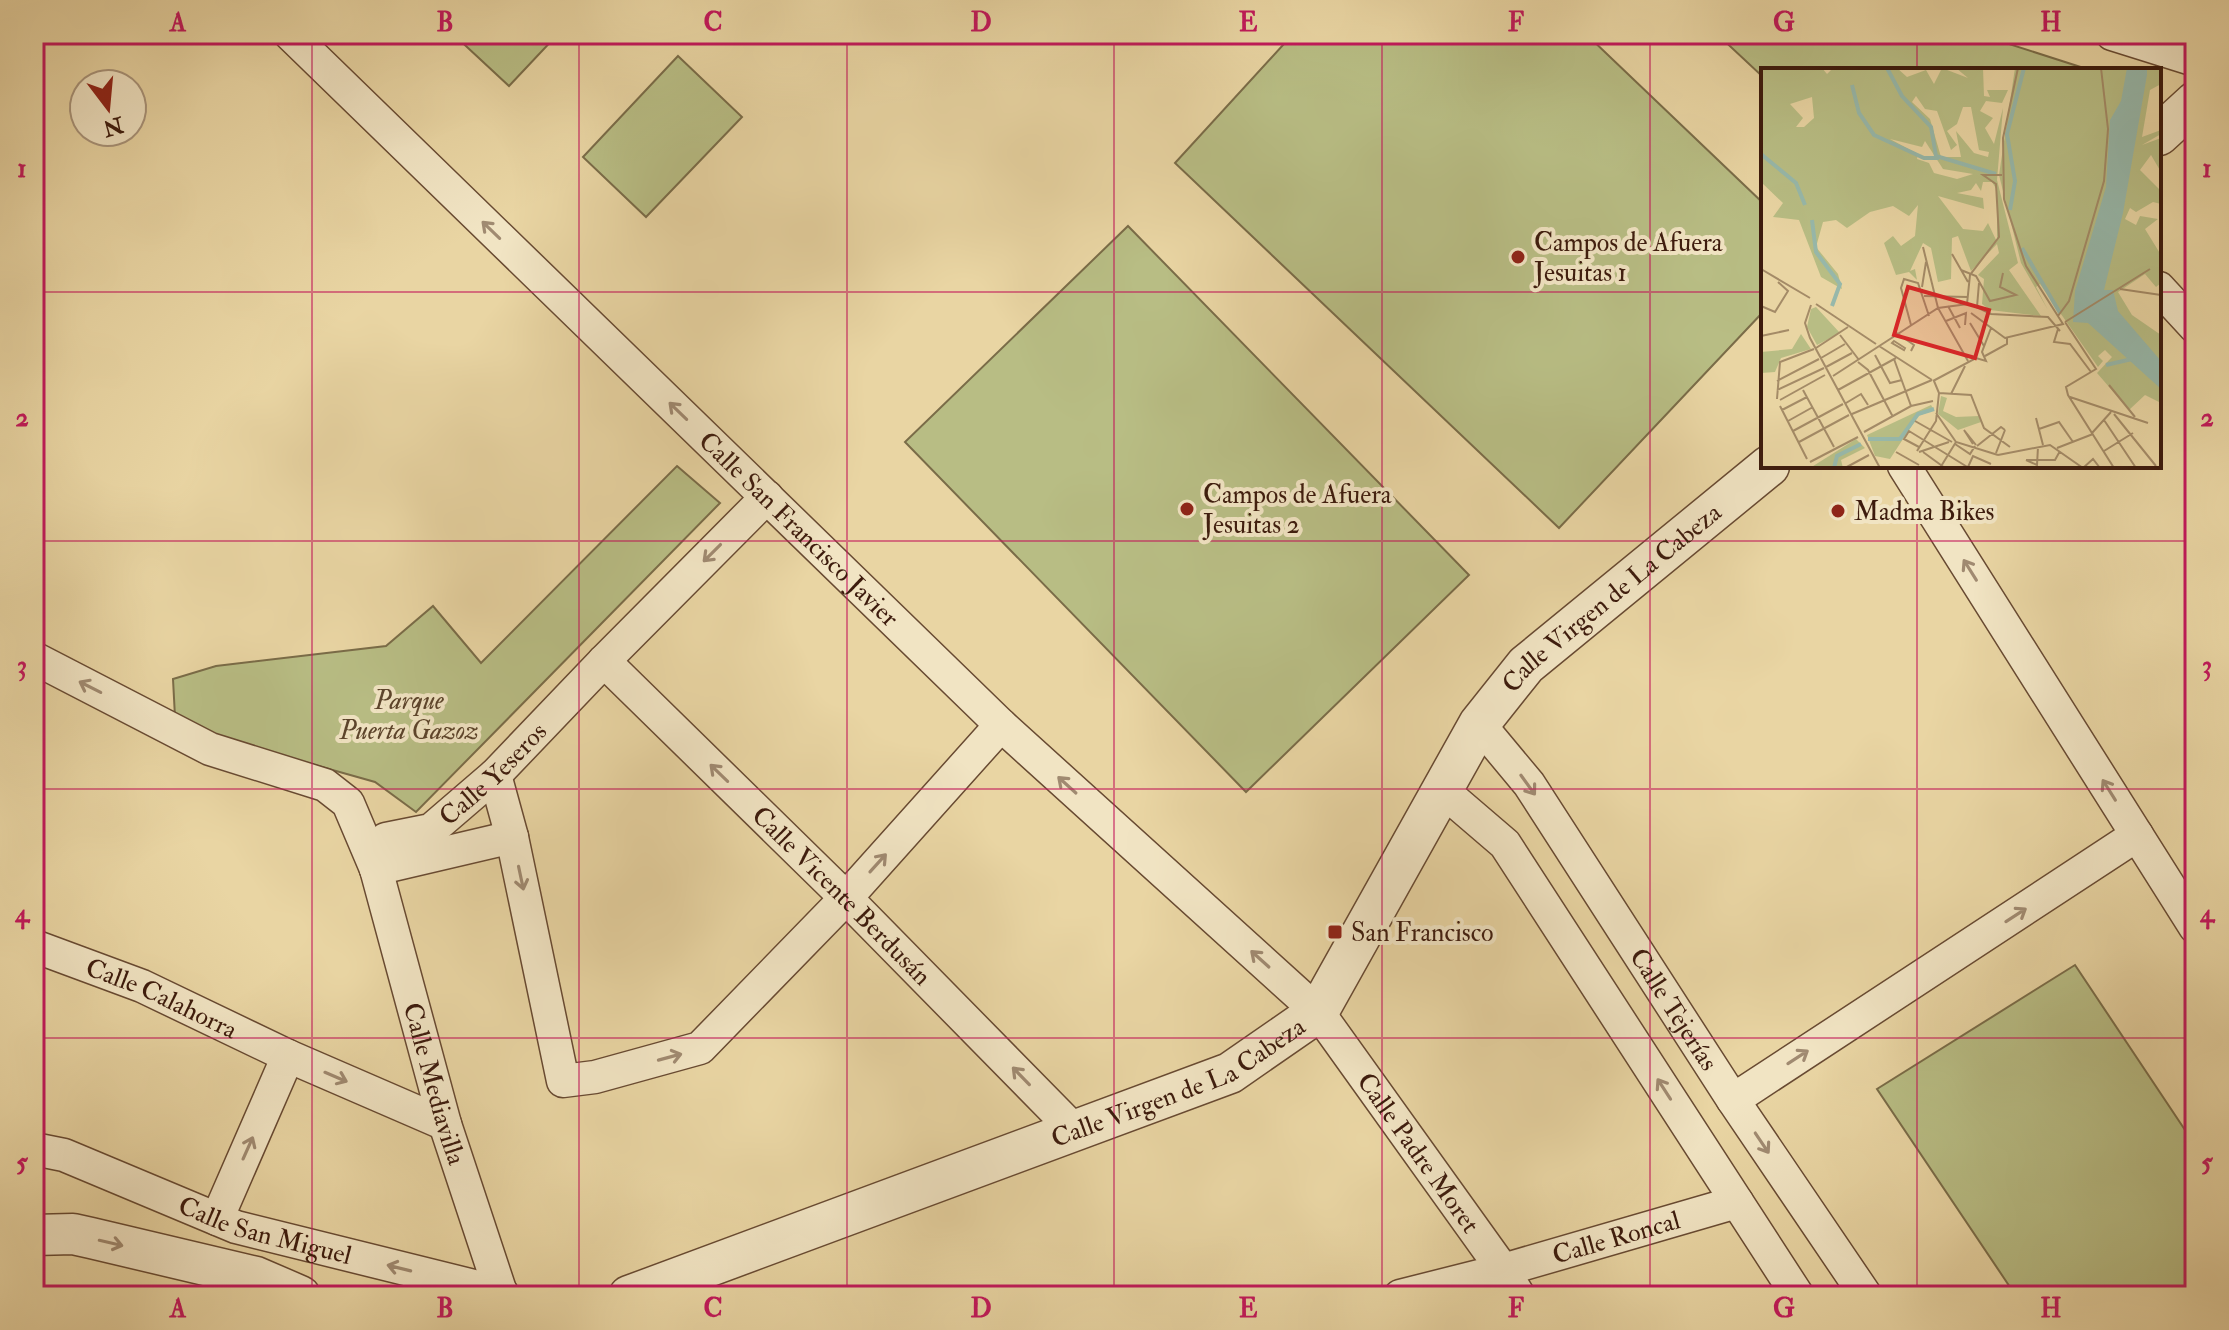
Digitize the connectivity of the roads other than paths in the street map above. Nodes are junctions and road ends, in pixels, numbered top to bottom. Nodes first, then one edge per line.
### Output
1 (290, 34) edge
2 (2112, 34) edge
3 (2195, 60) edge
4 (2195, 102) edge
5 (2161, 133) edge
6 (2161, 290) edge
7 (2195, 327) edge
8 (1767, 468) edge
9 (1905, 468) edge
10 (767, 497) junction
11 (34, 658) edge
12 (604, 661) junction
13 (1479, 724) junction
14 (1001, 725) junction
15 (495, 775) junction
16 (1442, 790) junction
17 (2137, 835) junction
18 (512, 837) junction
19 (376, 869) junction
20 (846, 898) junction
21 (2195, 927) edge
22 (34, 946) edge
23 (1318, 1012) junction
24 (288, 1056) junction
25 (1733, 1100) junction
26 (445, 1124) junction
27 (1076, 1132) junction
28 (34, 1149) edge
29 (1737, 1202) junction
30 (217, 1219) junction
31 (34, 1235) edge
32 (1511, 1283) edge
33 (502, 1295) edge
34 (300, 1296) edge
35 (629, 1296) edge
36 (1400, 1296) edge
37 (1798, 1296) edge
38 (1866, 1296) edge

10 -> 1 street, Calle San Francisco Javier
2 - 3 street
4 - 5 street
6 - 7 street
8 - 13 street, Calle Virgen de La Cabeza
17 -> 9 street
10 -> 12 street, Calle Yeseros
10 - 14 street, Calle San Francisco Javier
19 -> 11 street
12 - 15 street, Calle Yeseros
20 -> 12 street, Calle Vicente Berdusán
13 - 16 street, Calle Virgen de La Cabeza
13 -> 25 street, Calle Tejerías
20 -> 14 street
23 -> 14 street, Calle San Francisco Javier
15 - 18 street
15 - 19 street, Calle Yeseros
16 - 23 street, Calle Virgen de La Cabeza
29 -> 16 street, Calle Tejerías
17 - 21 street
25 -> 17 street
18 - 19 street
18 -> 20 street
19 - 26 street, Calle Mediavilla
27 -> 20 street, Calle Vicente Berdusán
22 - 24 street, Calle Calahorra
23 - 27 street, Calle Virgen de La Cabeza
23 - 32 street, Calle Padre Moret
24 -> 26 street, Calle Calahorra
30 -> 24 street
25 -> 38 street, Calle Tejerías
26 - 33 street, Calle Mediavilla
27 - 35 street, Calle Virgen de La Cabeza
28 - 30 street, Calle San Miguel
29 - 32 street, Calle Roncal
29 - 37 street, Calle Tejerías
33 -> 30 street, Calle San Miguel
31 -> 34 street
32 - 36 street, Calle Roncal

